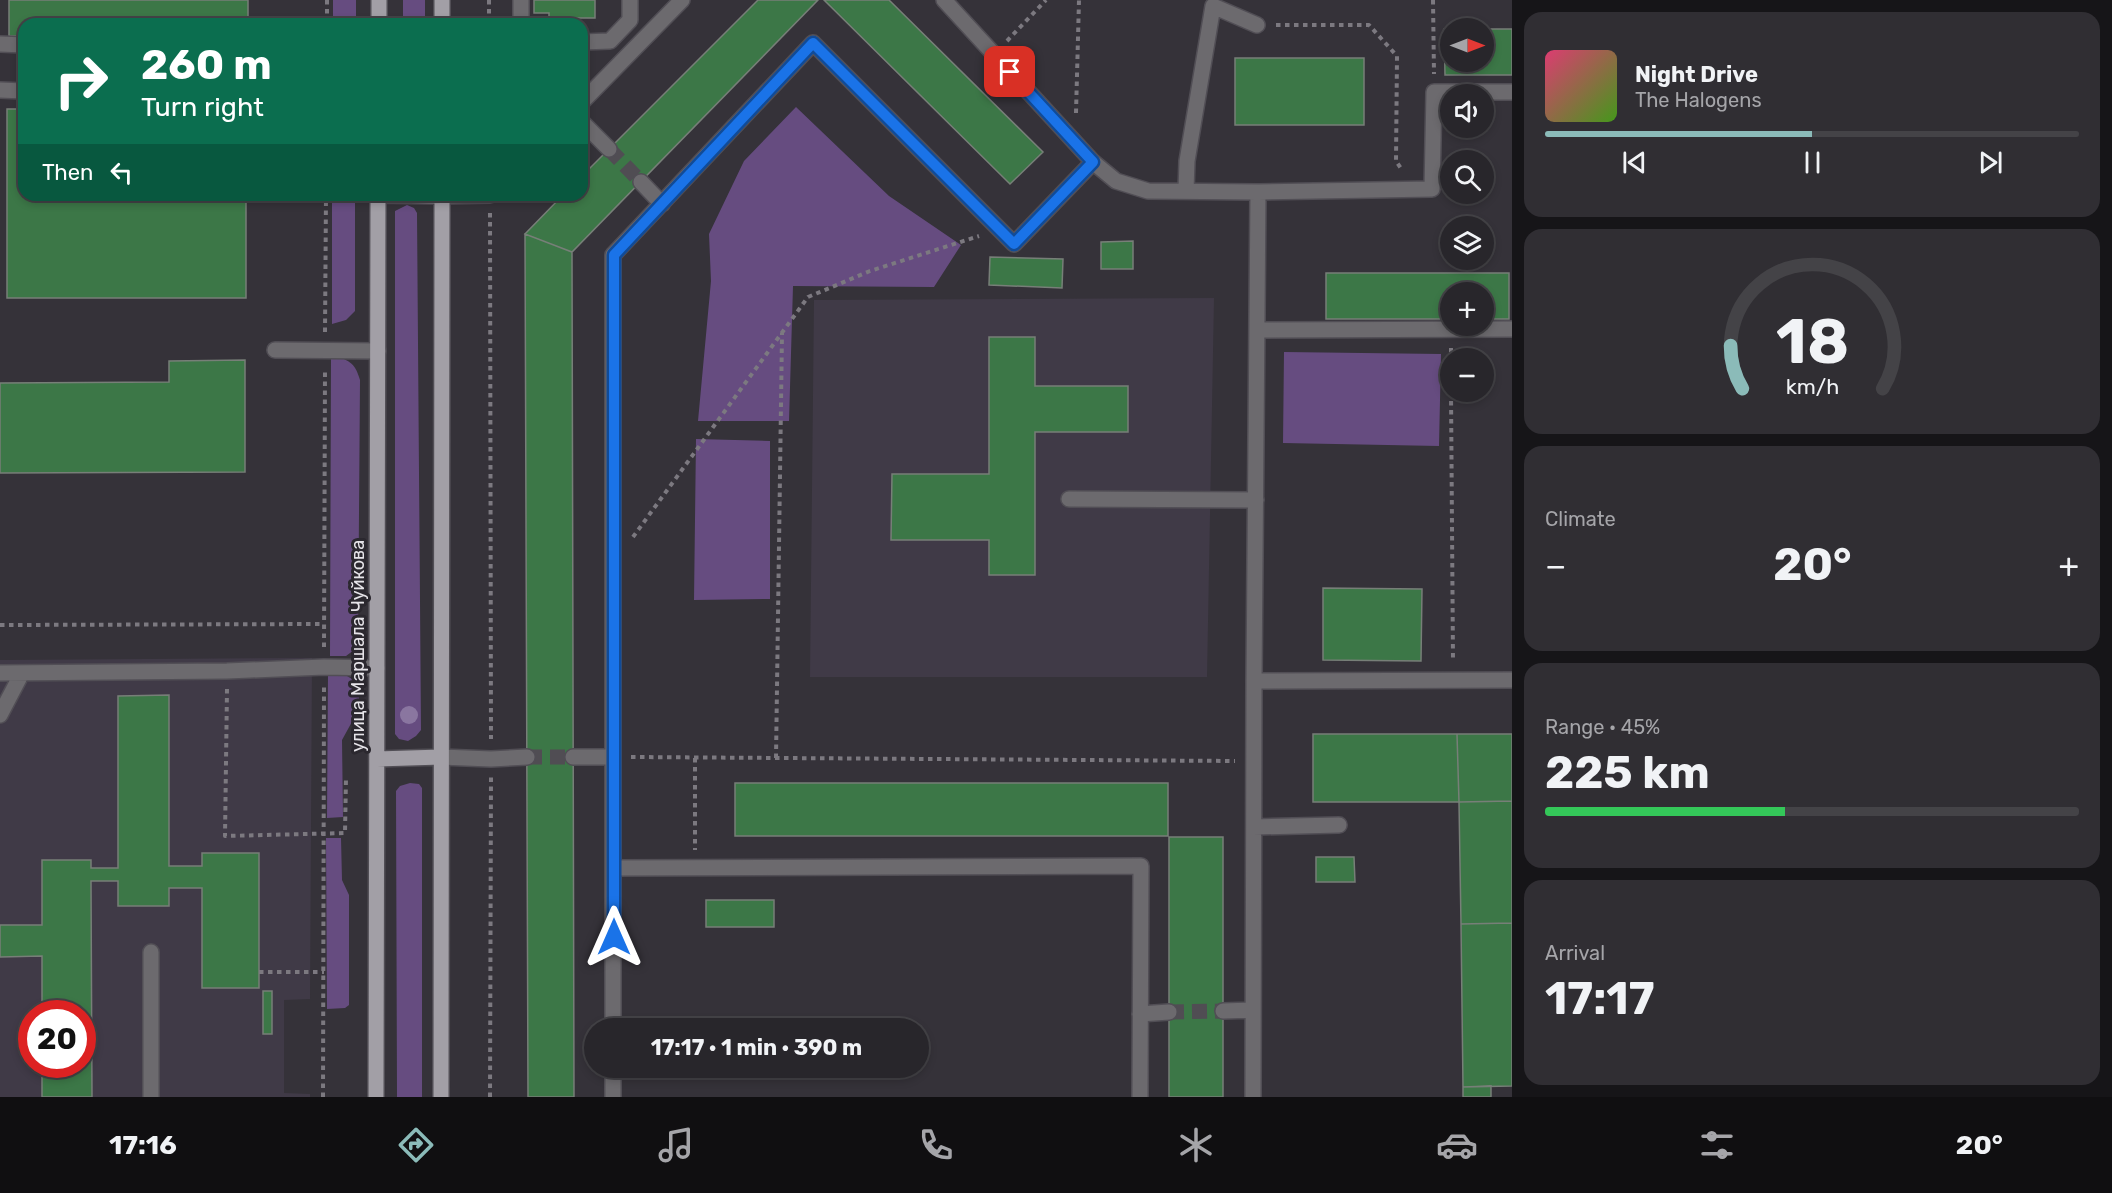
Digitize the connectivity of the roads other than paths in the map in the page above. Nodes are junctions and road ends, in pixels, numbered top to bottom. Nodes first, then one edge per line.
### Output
1 (379, 0) edge
2 (442, 0) edge
3 (521, 0) edge
4 (630, 0) edge
5 (682, 0) edge
6 (944, 0) edge
7 (379, 18) edge
8 (442, 18) edge
9 (521, 18) edge
10 (1257, 25) road end
11 (588, 42) edge
12 (0, 44) edge
13 (18, 45) edge
14 (0, 90) edge
15 (18, 91) edge
16 (1512, 92) edge
17 (588, 96) edge
18 (588, 128) edge
19 (609, 149) tunnel mouth
20 (1093, 162) junction
21 (641, 182) tunnel mouth
22 (1186, 190) junction
23 (1258, 192) junction
24 (378, 201) edge
25 (442, 201) edge
26 (662, 204) junction
27 (1512, 329) edge
28 (1257, 330) junction
29 (275, 350) dead end
30 (378, 351) junction
31 (1069, 499) dead end
32 (1256, 500) junction
33 (377, 668) junction
34 (0, 673) edge
35 (22, 673) junction
36 (1512, 680) edge
37 (1254, 681) junction
38 (0, 715) edge
39 (441, 757) junction
40 (527, 757) tunnel mouth
41 (573, 757) tunnel mouth
42 (614, 757) junction
43 (377, 759) junction
44 (1339, 825) dead end
45 (1254, 827) junction
46 (614, 868) junction
47 (151, 952) dead end
48 (1253, 1010) junction
49 (1223, 1011) tunnel mouth
50 (1169, 1012) tunnel mouth
51 (1140, 1014) junction
52 (614, 1018) edge
53 (614, 1078) edge
54 (151, 1097) edge
55 (376, 1097) edge
56 (441, 1097) edge
57 (614, 1097) edge
58 (1140, 1097) edge
59 (1253, 1097) edge

1 - 7 main road
2 - 8 main road
3 - 9 lane
4 - 11 lane
5 - 17 lane
6 - 20 lane
10 - 22 lane
12 - 13 lane
14 - 15 lane
16 - 23 lane
18 - 19 lane
20 - 22 lane
20 - 26 lane
21 - 26 lane
22 - 23 lane
23 - 28 lane
24 - 30 main road, улица Маршала Чуйкова
25 - 39 main road
26 - 42 lane
27 - 28 lane
28 - 32 lane
29 - 30 lane
30 - 33 main road, улица Маршала Чуйкова
31 - 32 lane
32 - 37 lane
33 - 35 lane
33 - 43 main road, улица Маршала Чуйкова
34 - 35 lane
35 - 38 lane
36 - 37 lane
37 - 45 lane
39 - 40 lane
39 - 43 main road
39 - 56 main road
41 - 42 lane
42 - 46 lane
43 - 55 main road, улица Маршала Чуйкова
44 - 45 lane
45 - 48 lane
46 - 51 lane
46 - 52 lane
47 - 54 lane
48 - 49 lane
48 - 59 lane
50 - 51 lane
51 - 58 lane
53 - 57 lane

